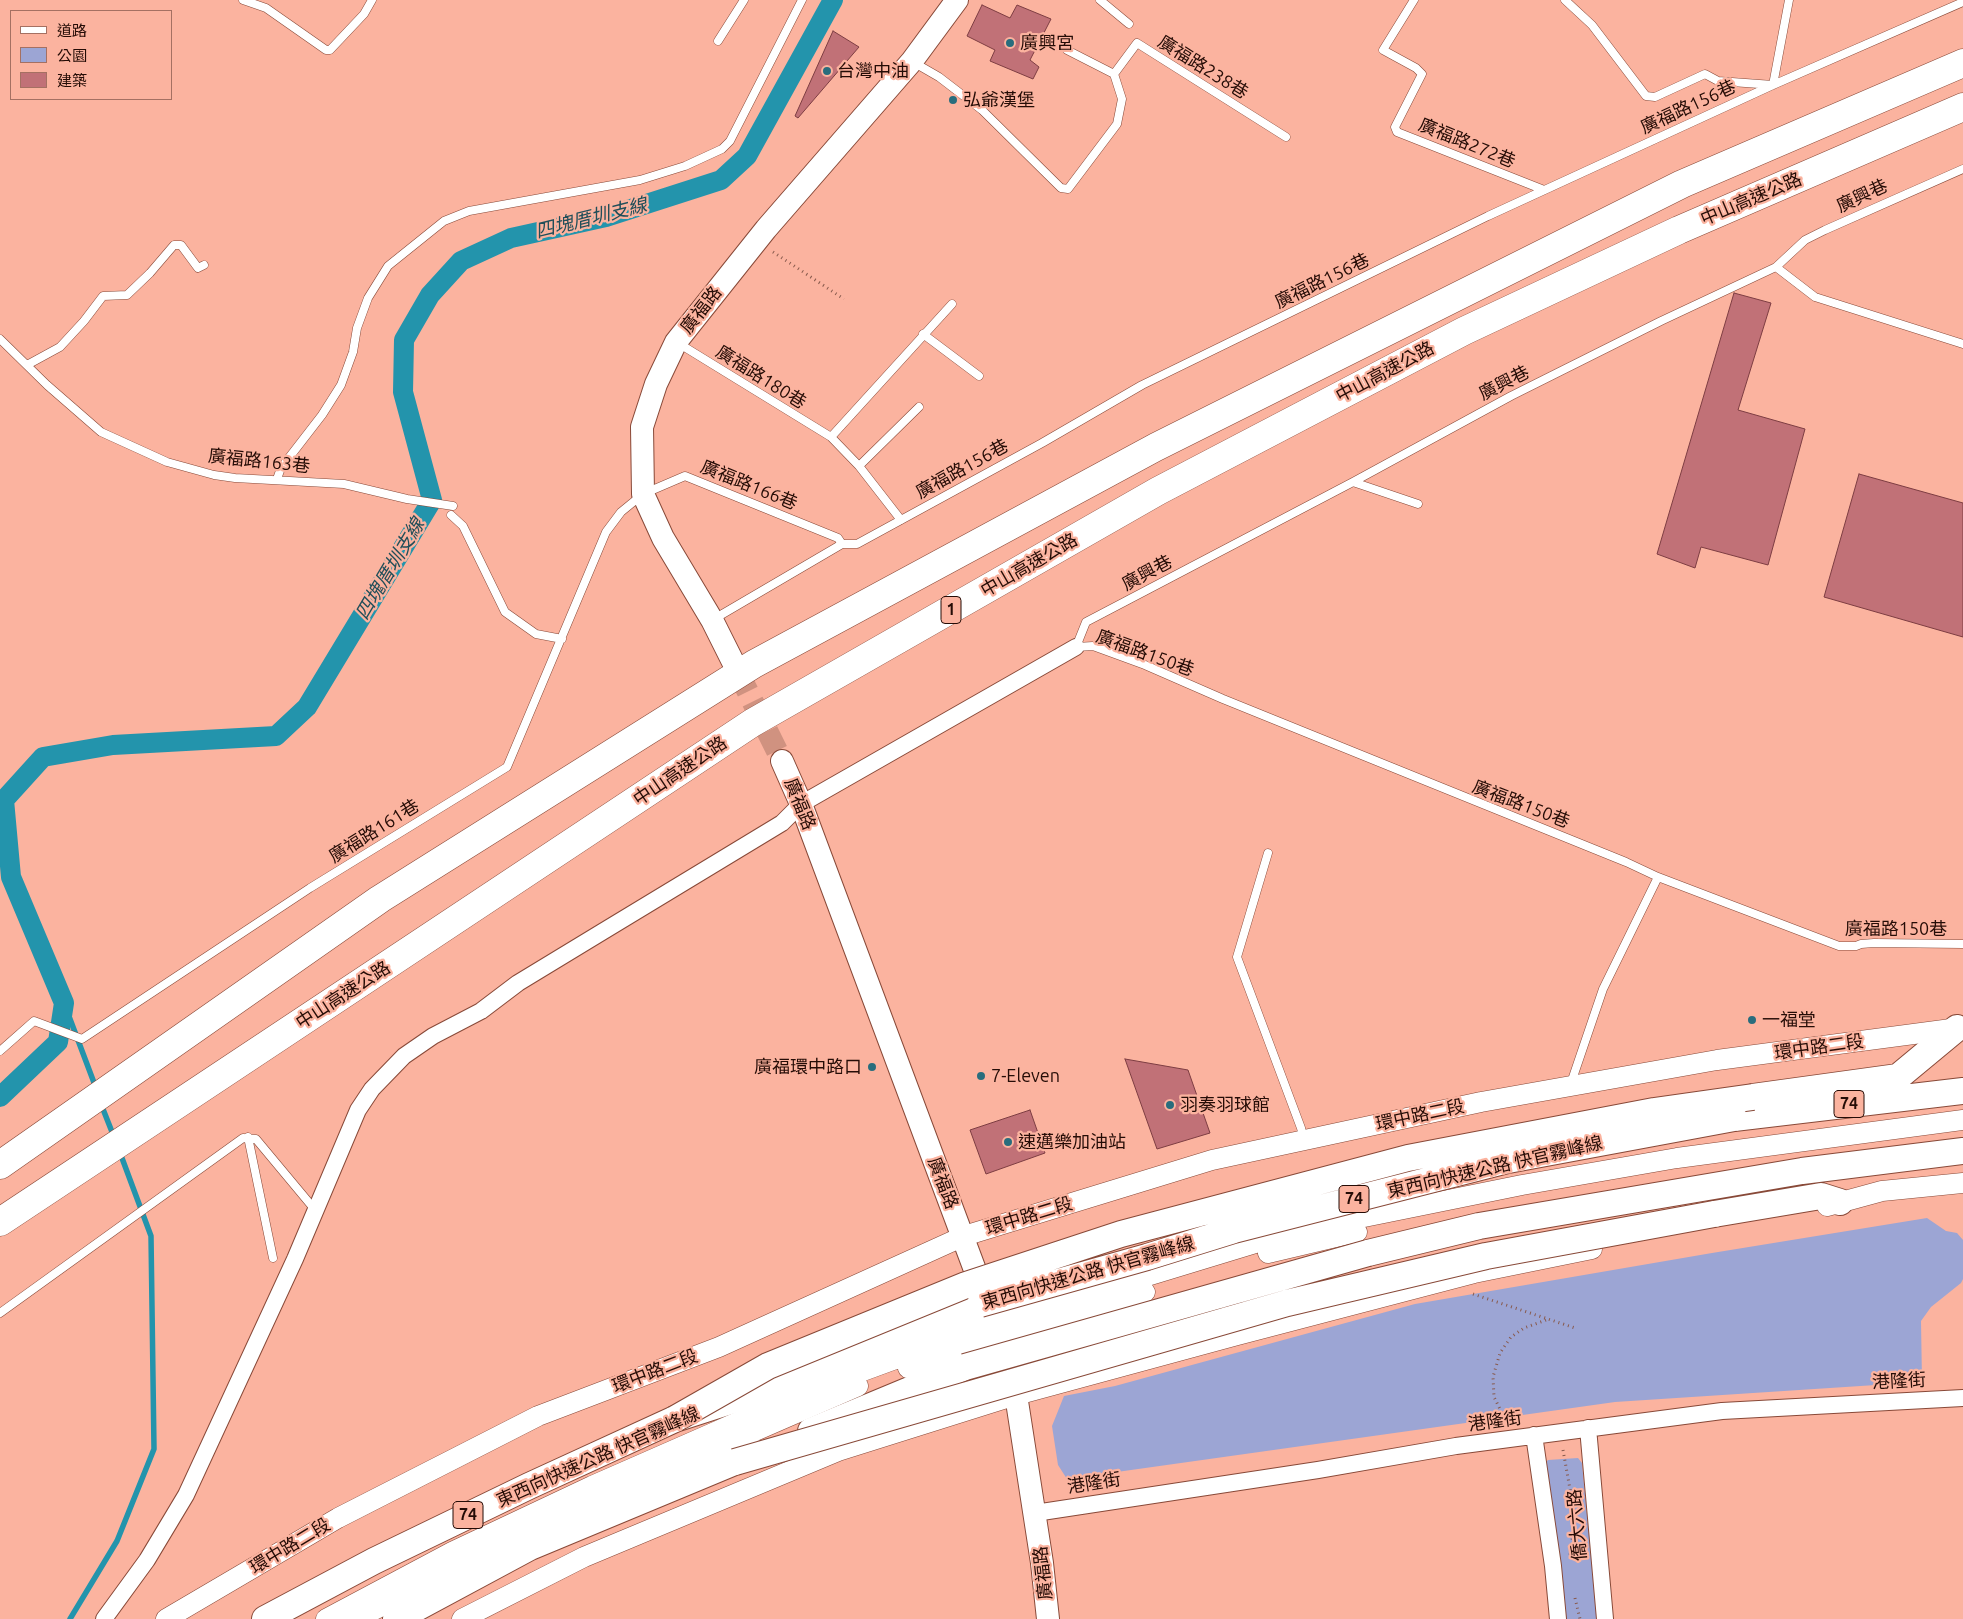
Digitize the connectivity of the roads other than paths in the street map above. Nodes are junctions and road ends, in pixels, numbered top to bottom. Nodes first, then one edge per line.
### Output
1 (243, 0) edge
2 (372, 0) edge
3 (744, 0) edge
4 (802, 0) edge
5 (957, 0) edge
6 (1100, 0) edge
7 (1414, 0) edge
8 (1565, 0) edge
9 (1789, 0) edge
10 (1963, 2) edge
11 (1129, 24) dead end
12 (718, 41) dead end
13 (1067, 50) dead end
14 (912, 61) junction
15 (1963, 63) edge
16 (1114, 74) junction
17 (1773, 84) junction
18 (1963, 107) edge
19 (1286, 137) dead end
20 (1963, 170) edge
21 (1544, 190) junction
22 (204, 265) dead end
23 (1776, 267) junction
24 (952, 304) dead end
25 (923, 334) junction
26 (676, 342) junction
27 (1, 343) edge
28 (1963, 344) edge
29 (27, 365) junction
30 (978, 376) dead end
31 (919, 406) dead end
32 (831, 437) junction
33 (858, 466) junction
34 (277, 479) junction
35 (1353, 482) junction
36 (642, 494) junction
37 (1418, 504) dead end
38 (453, 506) dead end
39 (451, 515) dead end
40 (901, 520) junction
41 (842, 544) junction
42 (712, 620) junction
43 (562, 639) junction
44 (1076, 647) junction
45 (738, 672) tunnel mouth
46 (782, 761) tunnel mouth
47 (801, 804) junction
48 (1268, 853) dead end
49 (1658, 877) junction
50 (1963, 944) edge
51 (1960, 1028) edge
52 (0, 1051) edge
53 (1570, 1085) junction
54 (1963, 1091) edge
55 (1963, 1120) edge
56 (1963, 1133) edge
57 (248, 1138) junction
58 (1304, 1140) junction
59 (1963, 1151) edge
60 (0, 1165) edge
61 (1963, 1183) edge
62 (1840, 1202) junction
63 (316, 1211) junction
64 (0, 1222) edge
65 (964, 1236) junction
66 (273, 1258) dead end
67 (0, 1313) edge
68 (998, 1330) junction
69 (1016, 1395) junction
70 (1963, 1398) edge
71 (675, 1419) junction
72 (1588, 1428) junction
73 (1534, 1435) junction
74 (735, 1462) junction
75 (1035, 1513) junction
76 (104, 1619) edge
77 (166, 1619) edge
78 (265, 1619) edge
79 (326, 1619) edge
80 (356, 1619) edge
81 (396, 1619) edge
82 (463, 1619) edge
83 (1048, 1619) edge
84 (1558, 1619) edge
85 (1605, 1619) edge

1 - 2 lane
3 - 12 lane
4 - 34 lane
5 - 14 main road, 廣福路
6 - 11 lane
7 - 21 lane, 廣福路272巷
8 - 17 lane
9 - 17 lane
10 - 17 lane, 廣福路156巷
13 - 16 lane
14 - 16 lane
14 - 26 main road, 廣福路
15 - 60 highway, 中山高速公路
16 - 19 lane, 廣福路238巷
17 - 21 lane, 廣福路156巷
18 - 64 highway, 中山高速公路 / 1
20 - 23 lane, 廣興巷
21 - 40 lane, 廣福路156巷
22 - 29 lane
23 - 28 lane
23 - 35 lane, 廣興巷
24 - 25 lane
25 - 30 lane
25 - 32 lane
26 - 32 lane, 廣福路180巷
26 - 36 main road, 廣福路
27 - 29 lane, 廣福路163巷
29 - 34 lane, 廣福路163巷
31 - 33 lane
32 - 33 lane, 廣福路180巷
33 - 40 lane, 廣福路180巷
34 - 38 lane, 廣福路163巷
35 - 37 lane
35 - 44 lane, 廣興巷
36 - 41 lane, 廣福路166巷
36 - 42 main road, 廣福路
36 - 43 lane, 廣福路161巷
39 - 43 lane
40 - 41 lane, 廣福路156巷
41 - 42 lane, 廣福路156巷
42 - 45 main road, 廣福路
43 - 52 lane, 廣福路161巷
44 - 47 street
44 - 49 lane, 廣福路150巷
46 - 47 main road, 廣福路
47 - 63 street
47 - 65 main road, 廣福路
48 - 58 lane
49 - 50 lane, 廣福路150巷
49 - 53 lane
51 - 53 street, 環中路二段
51 - 71 highway, bridge
53 - 58 street, 環中路二段
54 - 71 highway, 東西向快速公路 快官霧峰線 / 74, bridge
55 - 68 street
56 - 68 street
57 - 63 lane
57 - 66 lane
57 - 67 lane
58 - 65 street, 環中路二段
59 - 74 highway, bridge
61 - 62 street
62 - 69 street
62 - 74 highway, bridge
63 - 76 street
65 - 68 main road, 廣福路
65 - 77 street, 環中路二段
68 - 69 main road, 廣福路
68 - 79 street
68 - 80 street
69 - 75 main road, 廣福路
69 - 82 street
70 - 72 street, 港隆街
71 - 78 highway, 東西向快速公路 快官霧峰線 / 74
72 - 73 street, 港隆街
72 - 85 street, 僑大六路
73 - 75 street, 港隆街
73 - 84 street, 僑大六路
74 - 81 highway
75 - 83 main road, 廣福路

